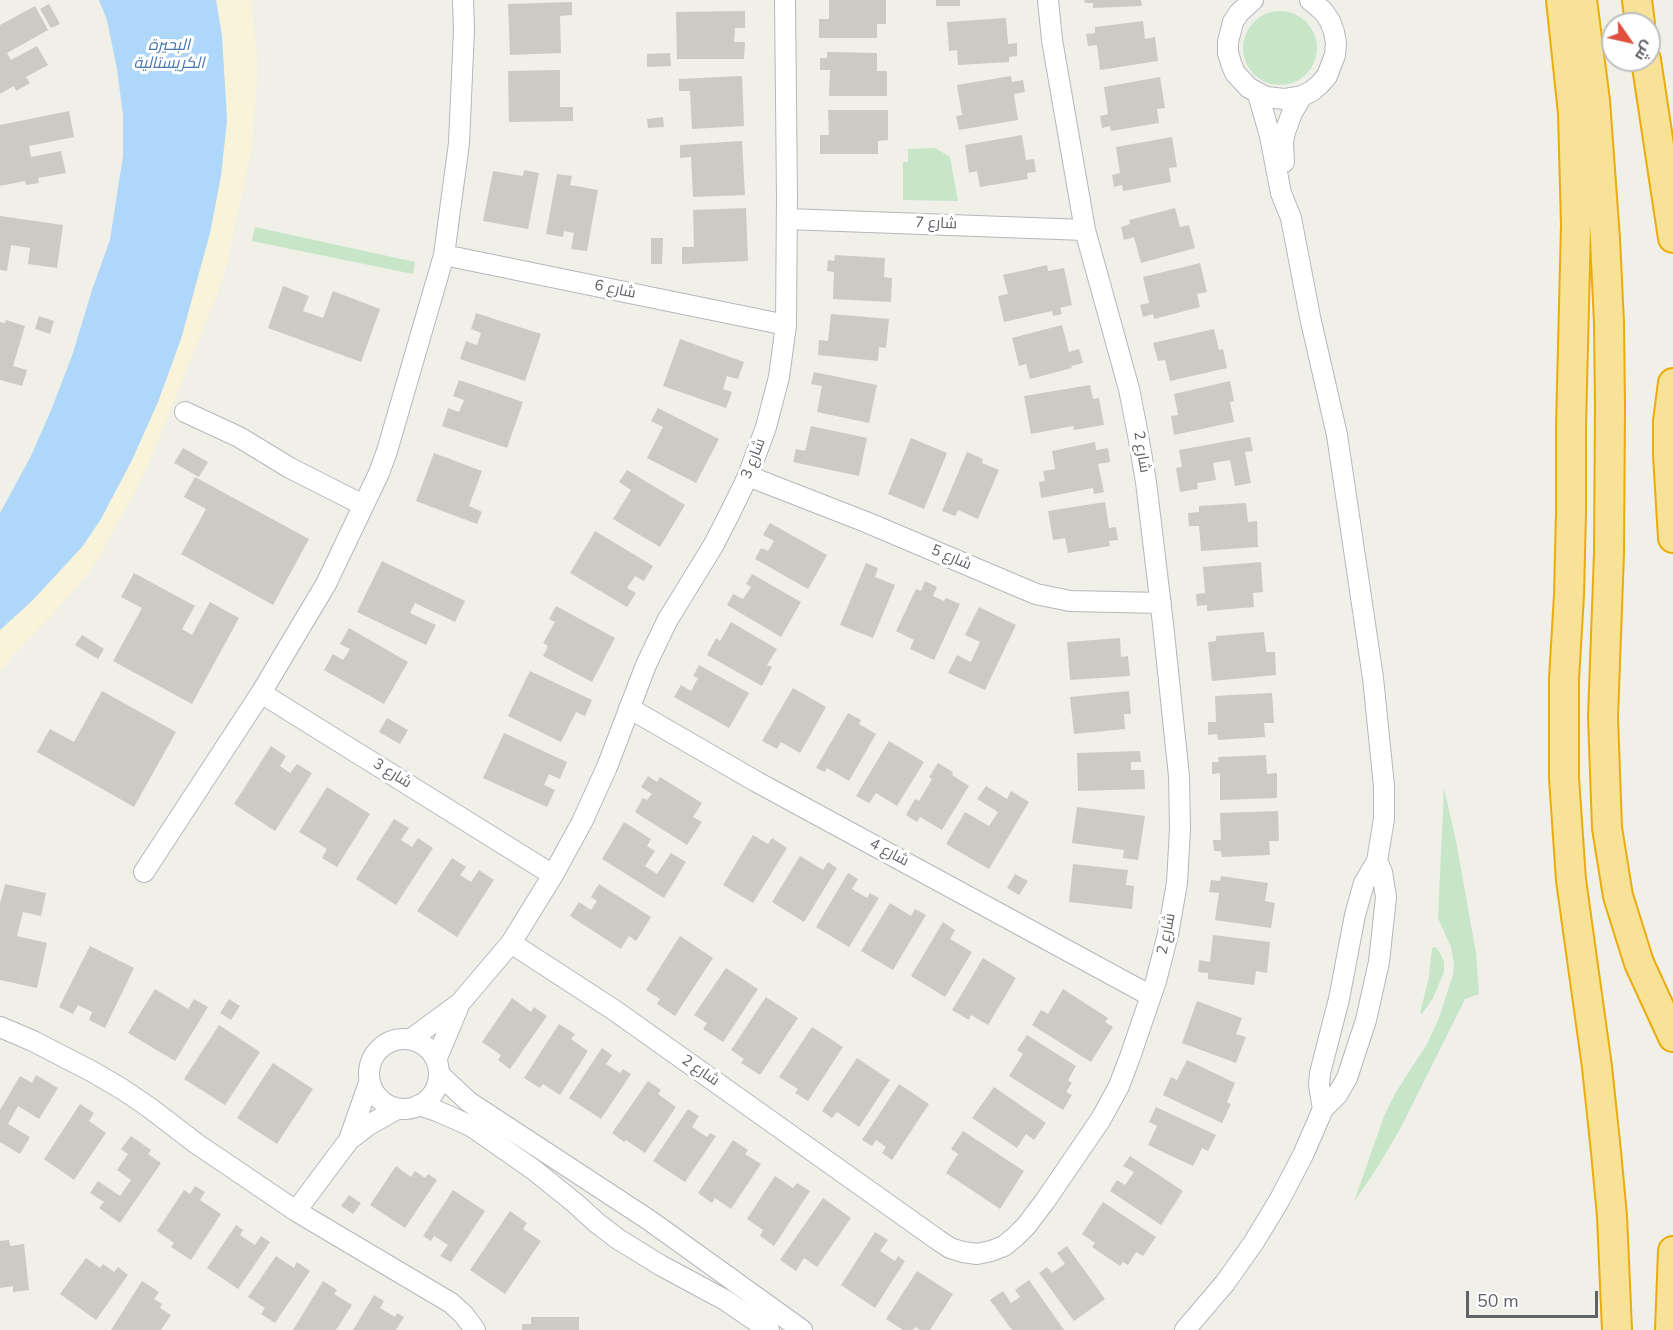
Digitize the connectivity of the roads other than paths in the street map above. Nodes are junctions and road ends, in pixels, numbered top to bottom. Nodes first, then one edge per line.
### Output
1 (463, 0) edge
2 (785, 0) edge
3 (1048, 0) edge
4 (1310, 0) edge
5 (1561, 0) edge
6 (1582, 0) edge
7 (1249, 2) edge
8 (1648, 72) edge
9 (1258, 94) junction
10 (1302, 96) junction
11 (1291, 218) junction
12 (786, 219) junction
13 (1084, 231) junction
14 (1673, 238) edge
15 (444, 255) junction
16 (786, 325) junction
17 (1673, 383) edge
18 (185, 412) dead end
19 (748, 476) junction
20 (363, 505) junction
21 (1673, 538) edge
22 (1161, 603) junction
23 (261, 693) junction
24 (629, 708) junction
25 (1377, 861) junction
26 (144, 872) dead end
27 (553, 874) junction
28 (511, 943) junction
29 (1151, 996) junction
30 (460, 1003) junction
31 (1335, 1014) junction
32 (1366, 1020) junction
33 (0, 1027) edge
34 (1673, 1037) edge
35 (411, 1039) junction
36 (438, 1067) junction
37 (369, 1083) junction
38 (419, 1105) junction
39 (397, 1109) junction
40 (1323, 1109) junction
41 (349, 1140) junction
42 (296, 1211) junction
43 (637, 1211) junction
44 (618, 1239) junction
45 (1673, 1251) edge
46 (475, 1330) edge
47 (769, 1330) edge
48 (802, 1330) edge
49 (1185, 1330) edge
50 (1617, 1330) edge
51 (1670, 1330) edge

1 - 15 street
2 - 12 street, شارع 3
3 - 13 street, شارع 2
4 - 10 street
5 - 50 highway
6 - 34 highway
7 - 9 street
8 - 14 highway
9 - 10 street
9 - 11 street
10 - 11 street
11 - 25 street
12 - 13 street, شارع 7
12 - 16 street, شارع 3
13 - 22 street, شارع 2
15 - 16 street, شارع 6
15 - 20 street
16 - 19 street, شارع 3
17 - 21 highway
18 - 20 street
19 - 22 street, شارع 5
19 - 24 street, شارع 3
20 - 23 street
22 - 29 street, شارع 2
23 - 26 street
23 - 27 street, شارع 3
24 - 27 street, شارع 3
24 - 29 street, شارع 4
25 - 31 street
25 - 32 street
27 - 28 street, شارع 3
28 - 29 street, شارع 2
28 - 30 street, شارع 3
30 - 35 street
30 - 36 street
31 - 32 street
31 - 40 street
32 - 40 street
33 - 42 street
35 - 36 street
35 - 37 street
36 - 38 street
36 - 43 street
37 - 39 street
37 - 41 street
38 - 39 street
38 - 44 street
39 - 41 street
40 - 49 street
41 - 42 street
42 - 46 street
43 - 44 street
43 - 48 street
44 - 47 street
45 - 51 highway

